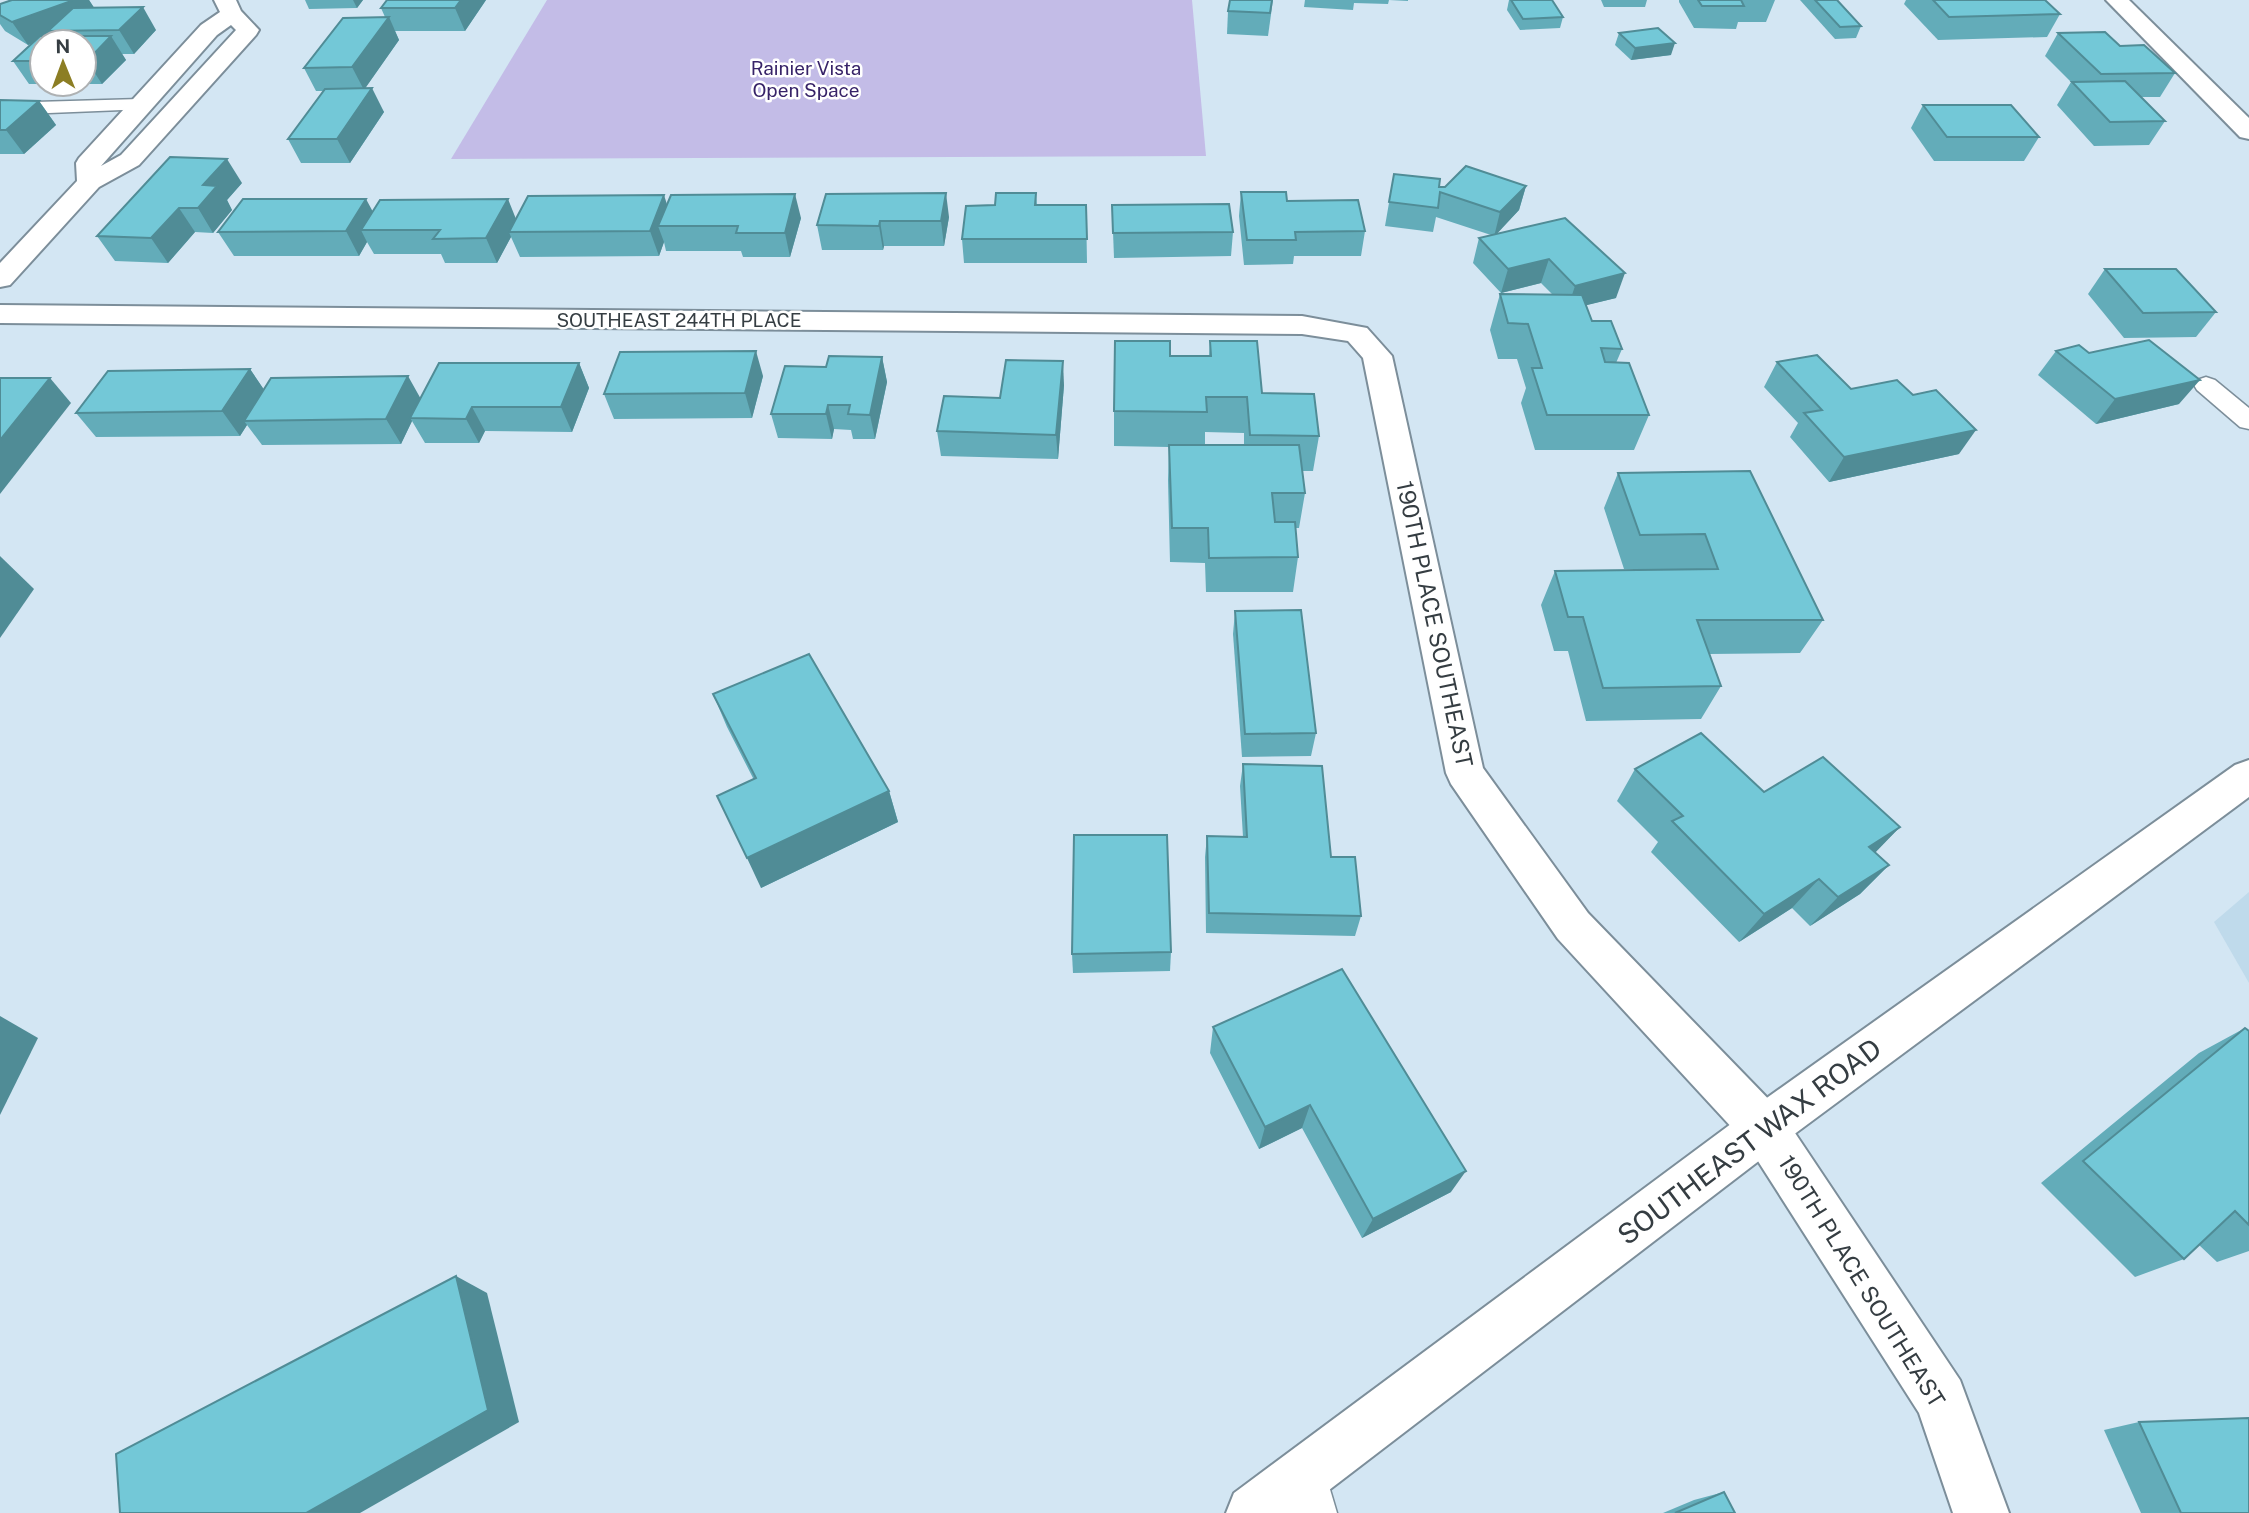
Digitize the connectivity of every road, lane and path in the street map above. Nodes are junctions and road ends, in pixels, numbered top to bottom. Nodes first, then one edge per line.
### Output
1 (2116, 0) edge
2 (228, 7) edge
3 (140, 105) junction
4 (0, 109) edge
5 (2249, 132) edge
6 (90, 182) junction
7 (0, 279) edge
8 (0, 314) edge
9 (1357, 334) joint
10 (2206, 385) dead end
11 (2249, 421) edge
12 (2249, 776) edge
13 (1764, 1128) junction
14 (1309, 1494) edge
15 (1254, 1513) edge
16 (1981, 1513) edge

1 - 5 street
2 - 3 street
2 - 6 street
3 - 4 lane
3 - 6 street
6 - 7 street
8 - 9 street, SOUTHEAST 244TH PLACE
9 - 13 street, 190TH PLACE SOUTHEAST
10 - 11 lane
12 - 13 street, SOUTHEAST WAX ROAD
13 - 14 street, SOUTHEAST WAX ROAD
13 - 16 street, 190TH PLACE SOUTHEAST
14 - 15 street, SOUTHEAST WAX ROAD

